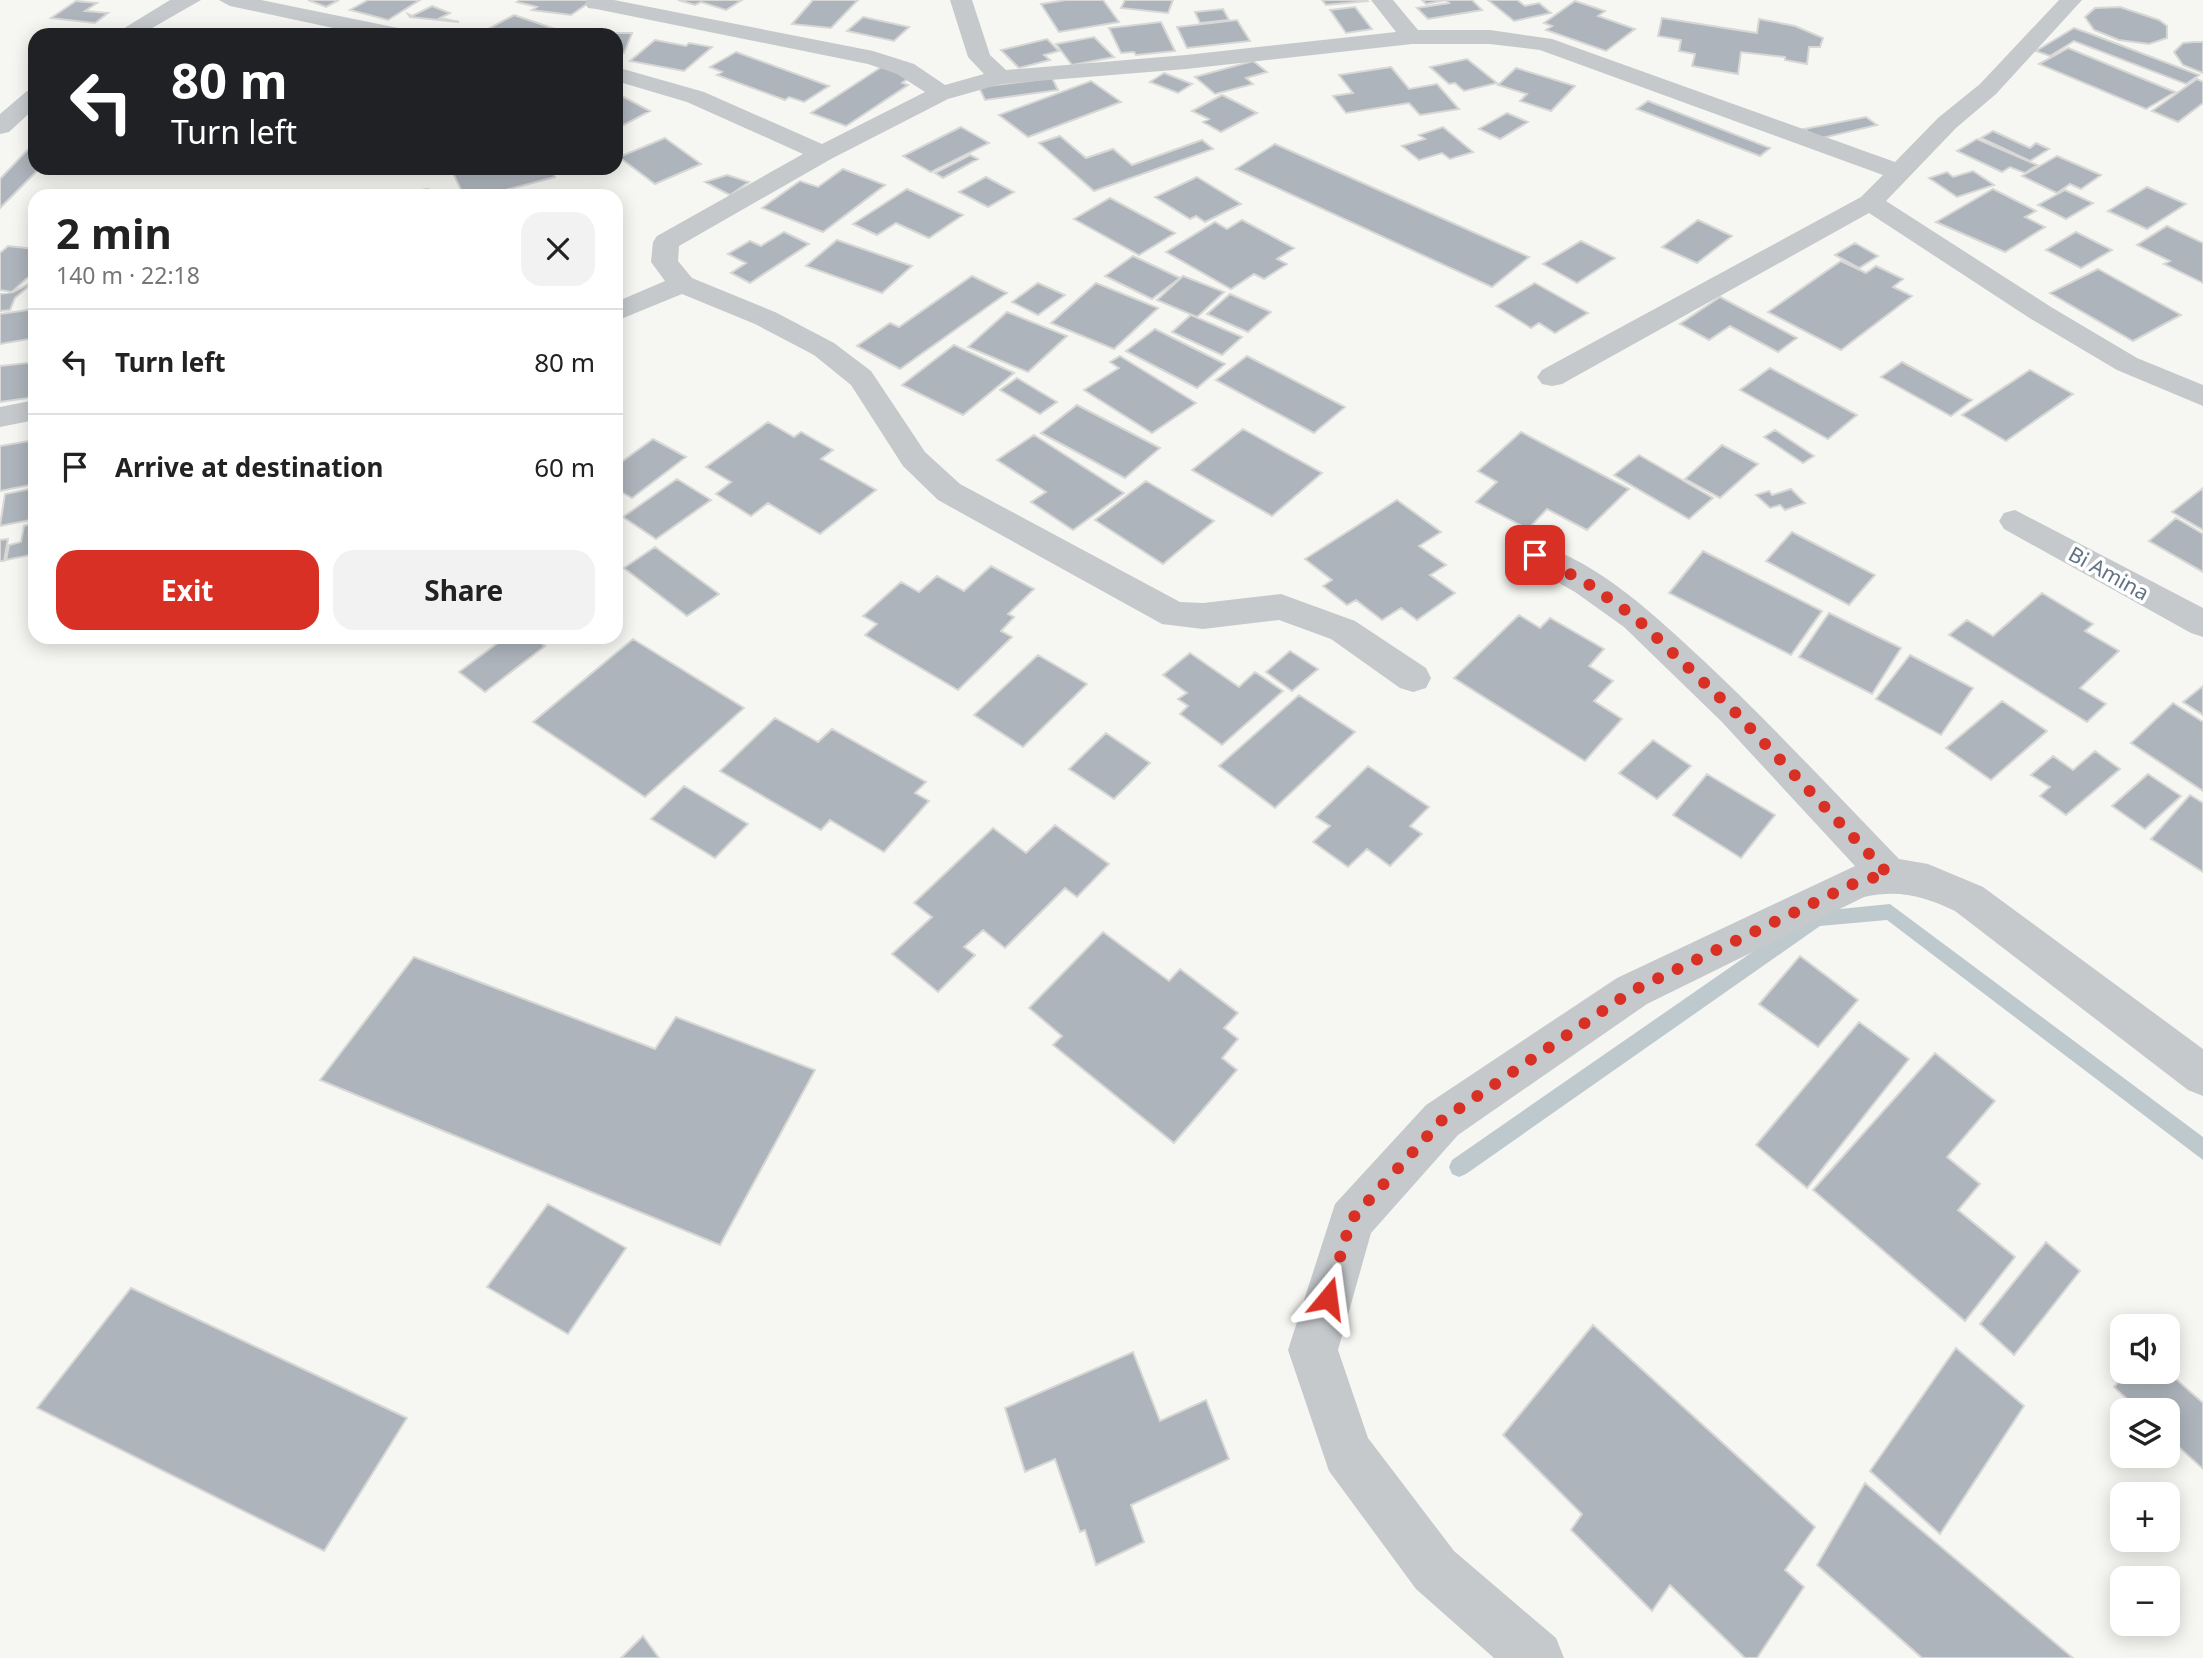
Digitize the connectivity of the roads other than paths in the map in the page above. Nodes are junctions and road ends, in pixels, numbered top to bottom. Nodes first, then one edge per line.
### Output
1 (190, 0) edge
2 (230, 0) edge
3 (961, 0) edge
4 (1382, 0) edge
5 (2071, 0) edge
6 (596, 4) dead end
7 (136, 28) edge
8 (364, 28) edge
9 (1412, 37) junction
10 (623, 76) edge
11 (1000, 77) junction
12 (940, 94) junction
13 (28, 102) edge
14 (0, 127) edge
15 (822, 154) junction
16 (1899, 172) junction
17 (1870, 202) junction
18 (682, 284) junction
19 (623, 310) edge
20 (1552, 377) dead end
21 (2203, 396) edge
22 (28, 411) edge
23 (0, 417) edge
24 (2015, 521) dead end
25 (1535, 555) dead end
26 (2203, 624) edge
27 (1413, 678) dead end
28 (1888, 874) junction
29 (2203, 1075) edge
30 (1536, 1658) edge

1 - 7 street
2 - 8 street
3 - 11 street
4 - 9 street
5 - 16 street
6 - 12 street
9 - 11 street
9 - 16 street
10 - 15 street
11 - 12 street
12 - 15 street
13 - 14 street
15 - 18 street
16 - 17 street
17 - 20 street
17 - 21 street
18 - 19 street
18 - 27 street
22 - 23 street
24 - 26 street, Bi Amina
25 - 28 street
28 - 29 street
28 - 30 street

